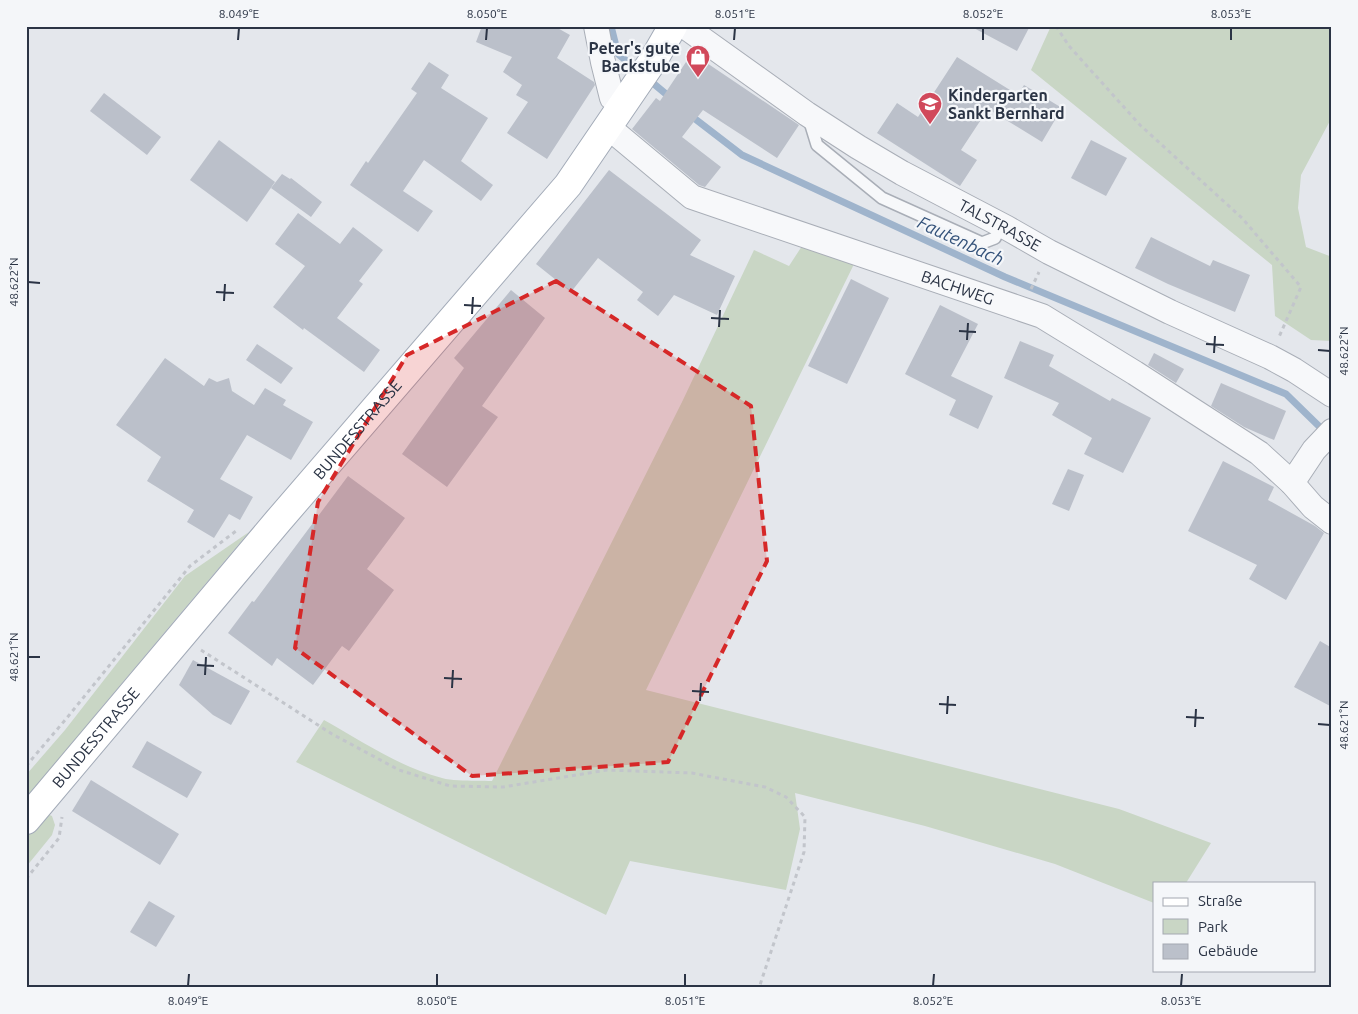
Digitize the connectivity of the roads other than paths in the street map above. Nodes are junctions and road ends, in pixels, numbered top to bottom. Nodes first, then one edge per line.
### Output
1 (596, 26) edge
2 (674, 26) edge
3 (684, 26) edge
4 (622, 106) junction
5 (808, 114) junction
6 (1001, 225) junction
7 (1332, 395) edge
8 (1332, 431) edge
9 (1292, 483) junction
10 (1332, 522) edge
11 (26, 820) edge

1 - 4 street, BACHWEG
2 - 4 main road, BUNDESSTRASSE
3 - 5 street, TALSTRASSE
4 - 9 street, BACHWEG
4 - 11 main road, BUNDESSTRASSE
5 - 6 street, TALSTRASSE
5 - 6 lane
6 - 7 street, TALSTRASSE
8 - 9 street
9 - 10 street, BACHWEG

